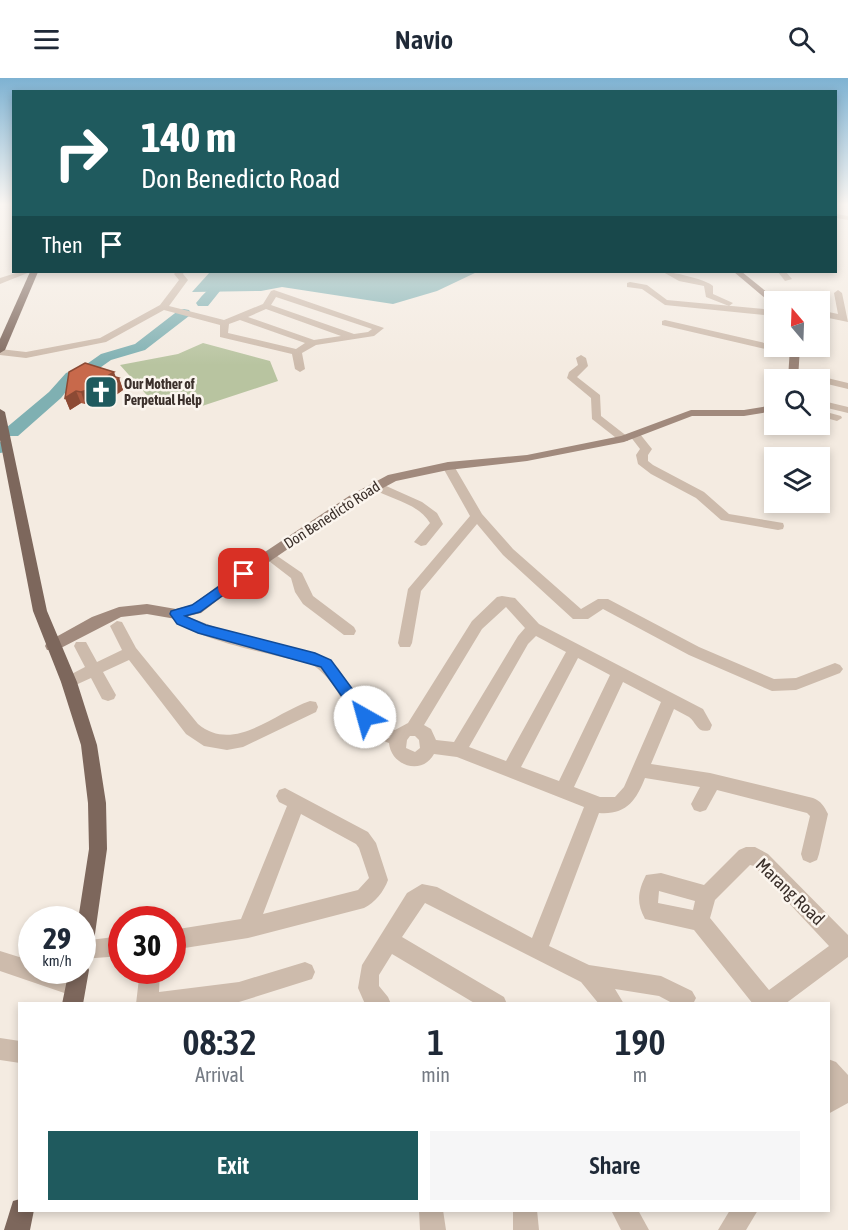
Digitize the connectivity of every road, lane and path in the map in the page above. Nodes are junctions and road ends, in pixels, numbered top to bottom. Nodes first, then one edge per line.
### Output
1 (23, 273) edge
2 (34, 273) edge
3 (179, 273) edge
4 (669, 273) edge
5 (739, 273) edge
6 (783, 273) edge
7 (789, 279) dead end
8 (0, 281) edge
9 (630, 285) dead end
10 (764, 294) edge
11 (842, 296) edge
12 (764, 303) edge
13 (266, 306) junction
14 (163, 307) junction
15 (764, 312) edge
16 (830, 316) edge
17 (240, 317) junction
18 (845, 319) edge
19 (225, 323) junction
20 (670, 326) dead end
21 (352, 337) junction
22 (313, 343) junction
23 (764, 344) edge
24 (0, 348) edge
25 (297, 352) junction
26 (581, 358) dead end
27 (300, 369) dead end
28 (830, 383) edge
29 (848, 386) edge
30 (830, 406) edge
31 (764, 410) edge
32 (848, 410) edge
33 (0, 412) edge
34 (830, 416) edge
35 (837, 418) dead end
36 (630, 438) junction
37 (448, 466) junction
38 (375, 485) junction
39 (477, 516) junction
40 (778, 526) dead end
41 (421, 542) dead end
42 (270, 555) junction
43 (176, 614) junction
44 (117, 626) dead end
45 (534, 628) junction
46 (349, 631) dead end
47 (405, 644) dead end
48 (52, 646) junction
49 (81, 646) dead end
50 (575, 650) junction
51 (130, 652) junction
52 (835, 669) dead end
53 (94, 670) junction
54 (619, 673) junction
55 (69, 682) junction
56 (108, 695) dead end
57 (670, 700) junction
58 (310, 707) dead end
59 (704, 725) dead end
60 (405, 734) junction
61 (429, 746) junction
62 (458, 750) junction
63 (510, 770) junction
64 (640, 770) junction
65 (710, 781) junction
66 (563, 791) junction
67 (594, 803) junction
68 (700, 804) dead end
69 (810, 854) dead end
70 (707, 895) junction
71 (90, 906) edge
72 (699, 921) junction
73 (248, 928) junction
74 (186, 938) edge
75 (390, 941) junction
76 (847, 946) edge
77 (537, 951) junction
78 (0, 960) edge
79 (305, 972) dead end
80 (588, 975) junction
81 (149, 984) edge
82 (76, 987) edge
83 (685, 998) dead end
84 (147, 1002) edge
85 (162, 1002) edge
86 (378, 1002) edge
87 (494, 1002) edge
88 (612, 1002) edge
89 (765, 1002) edge
90 (770, 1002) edge
91 (0, 1049) edge
92 (18, 1052) edge
93 (830, 1073) edge
94 (842, 1092) edge
95 (22, 1212) edge
96 (431, 1212) edge
97 (525, 1212) edge
98 (624, 1212) edge
99 (744, 1212) edge
100 (17, 1230) edge
101 (433, 1230) edge
102 (526, 1230) edge
103 (636, 1230) edge
104 (731, 1230) edge

1 - 8 street
2 - 24 main road
3 - 14 street
4 - 12 street
5 - 10 street
6 - 7 street
9 - 15 street
11 - 18 street
13 - 17 street
13 - 21 street
13 - 21 street
14 - 19 street
14 - 24 street
16 - 18 street
17 - 19 street
17 - 22 street
19 - 25 street
20 - 23 street
21 - 22 street
22 - 25 street
25 - 27 street
26 - 36 street
28 - 29 street
30 - 32 street
31 - 36 street, Don Benedicto Road
33 - 48 main road
34 - 35 street
36 - 37 street, Don Benedicto Road
36 - 40 street
37 - 38 street, Don Benedicto Road
37 - 39 street
38 - 41 street
38 - 42 street, Don Benedicto Road
39 - 47 street
39 - 52 street
42 - 43 street, Don Benedicto Road
42 - 46 street
43 - 48 street
43 - 60 street
44 - 51 street
45 - 50 street
45 - 60 street
45 - 62 street
48 - 55 main road
49 - 53 street
50 - 54 street
50 - 63 street
51 - 53 street
51 - 58 street
53 - 55 street
53 - 56 street
54 - 57 street
54 - 66 street
55 - 71 main road
57 - 59 street
57 - 64 street
60 - 61 street
60 - 61 street
61 - 62 street
62 - 63 street
63 - 66 street
64 - 65 street
64 - 67 street
65 - 68 street
65 - 69 street
66 - 67 street
67 - 77 street
70 - 72 street
70 - 72 street
70 - 76 street, Marang Road
72 - 89 street
73 - 73 street
73 - 74 street
75 - 77 street
75 - 86 street
75 - 87 street
76 - 90 street
77 - 80 street
78 - 82 street
79 - 85 street
80 - 83 street
80 - 88 street
81 - 84 street
91 - 92 street
93 - 94 street
95 - 100 main road
96 - 101 street
97 - 102 street
98 - 103 street
99 - 104 street

